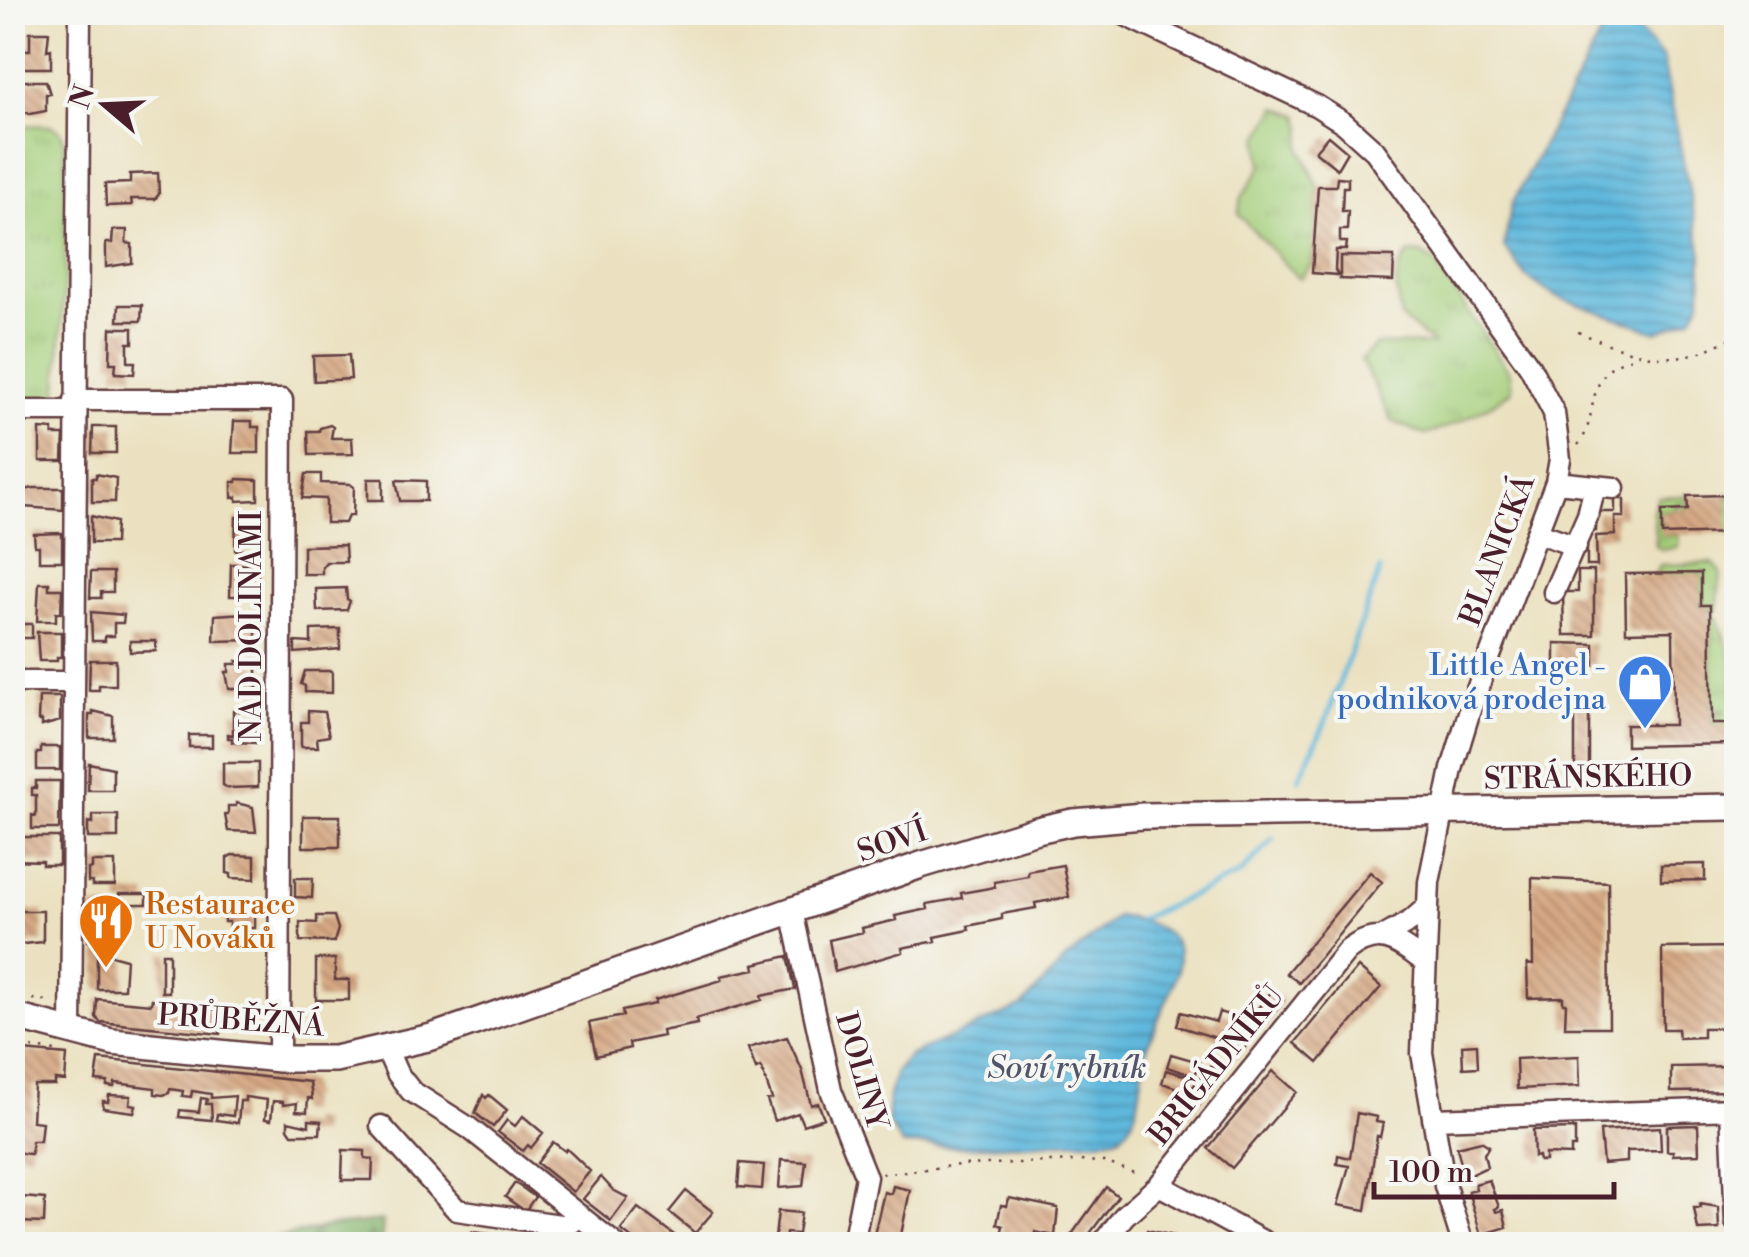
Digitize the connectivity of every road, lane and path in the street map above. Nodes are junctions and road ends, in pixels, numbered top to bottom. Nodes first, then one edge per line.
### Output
1 (80, 12) edge
2 (1120, 12) edge
3 (1578, 332) dead end
4 (1736, 335) edge
5 (1640, 354) junction
6 (75, 405) junction
7 (12, 411) edge
8 (1558, 474) junction
9 (1539, 533) junction
10 (1576, 546) junction
11 (1554, 592) dead end
12 (12, 682) edge
13 (72, 682) junction
14 (1652, 715) dead end
15 (1652, 725) dead end
16 (1736, 806) edge
17 (1442, 812) junction
18 (1428, 906) junction
19 (792, 911) junction
20 (1383, 937) junction
21 (1425, 962) junction
22 (46, 1001) dead end
23 (19, 1007) edge
24 (65, 1042) junction
25 (21, 1047) dead end
26 (386, 1048) junction
27 (279, 1059) junction
28 (1734, 1109) edge
29 (1433, 1119) junction
30 (382, 1126) dead end
31 (866, 1177) junction
32 (1158, 1185) junction
33 (580, 1216) junction
34 (1736, 1222) edge
35 (615, 1244) edge
36 (853, 1244) edge
37 (1102, 1244) edge
38 (1266, 1244) edge
39 (1462, 1244) edge

1 - 6 street
2 - 8 street, BLANICKÁ
3 - 5 path
4 - 5 path
5 - 8 path
6 - 7 street
6 - 13 street
6 - 27 street, NAD DOLINAMI
8 - 9 street, BLANICKÁ
8 - 10 street
9 - 10 street
9 - 17 street, BLANICKÁ
10 - 11 street
12 - 13 street
13 - 24 street
14 - 15 path
16 - 17 main road, STRÁNSKÉHO
17 - 18 street, BLANICKÁ
17 - 19 main road, SOVÍ
18 - 20 street, BRIGÁDNÍKŮ
18 - 21 street, BLANICKÁ
19 - 26 main road, SOVÍ
19 - 31 street, DOLINY
20 - 21 street
20 - 32 street, BRIGÁDNÍKŮ
21 - 29 street, BLANICKÁ
22 - 23 path
23 - 24 main road, PRŮBĚŽNÁ
24 - 25 path
24 - 27 main road, PRŮBĚŽNÁ
26 - 27 main road, PRŮBĚŽNÁ
26 - 33 street
28 - 29 street
28 - 34 street
29 - 39 street, BLANICKÁ
30 - 33 street
31 - 32 path
31 - 36 street, DOLINY
32 - 37 street, BRIGÁDNÍKŮ
32 - 38 street
33 - 35 street

